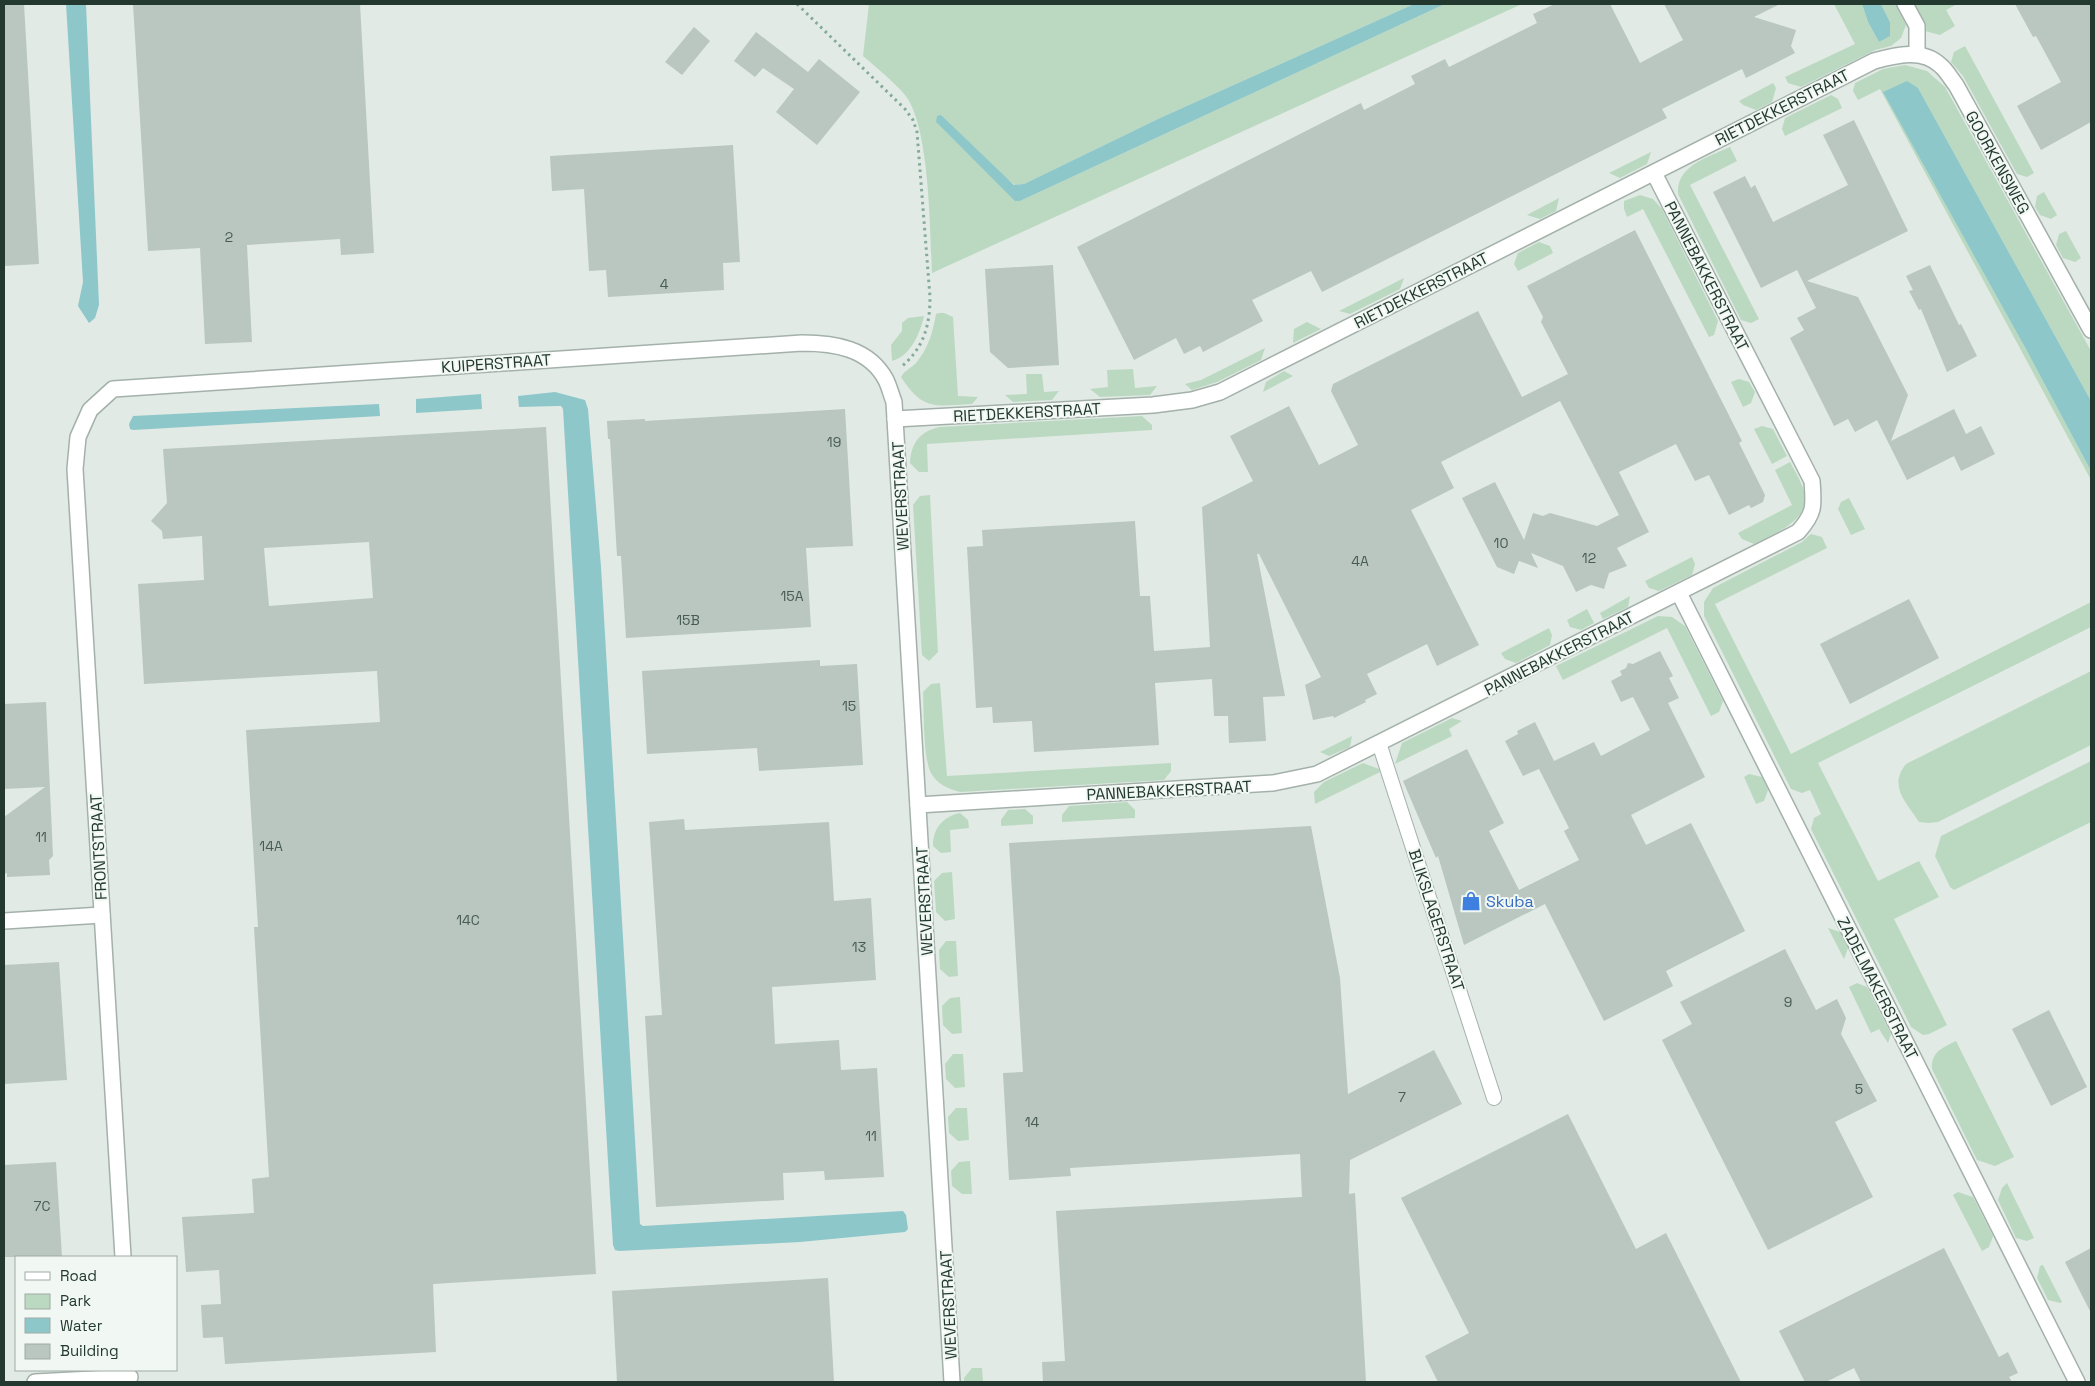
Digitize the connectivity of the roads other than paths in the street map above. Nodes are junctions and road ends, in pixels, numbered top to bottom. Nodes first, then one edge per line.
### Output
1 (1904, 4) edge
2 (1917, 54) junction
3 (1654, 173) junction
4 (2091, 330) edge
5 (895, 419) junction
6 (78, 438) joint
7 (1679, 593) junction
8 (1379, 743) junction
9 (918, 805) junction
10 (102, 915) junction
11 (4, 921) edge
12 (1494, 1098) dead end
13 (122, 1256) edge
14 (130, 1376) edge
15 (35, 1382) edge
16 (952, 1382) edge
17 (2077, 1382) edge

1 - 2 street
2 - 3 street, RIETDEKKERSTRAAT
2 - 4 street, GOORKENSWEG
3 - 5 street, RIETDEKKERSTRAAT
3 - 7 street, PANNEBAKKERSTRAAT
5 - 6 street, KUIPERSTRAAT
5 - 9 street, WEVERSTRAAT
6 - 10 street, FRONTSTRAAT
7 - 8 street, PANNEBAKKERSTRAAT
7 - 17 street, ZADELMAKERSTRAAT
8 - 9 street, PANNEBAKKERSTRAAT
8 - 12 lane, BLIKSLAGERSTRAAT
9 - 16 street, WEVERSTRAAT
10 - 11 street
10 - 13 street, FRONTSTRAAT
14 - 15 street

